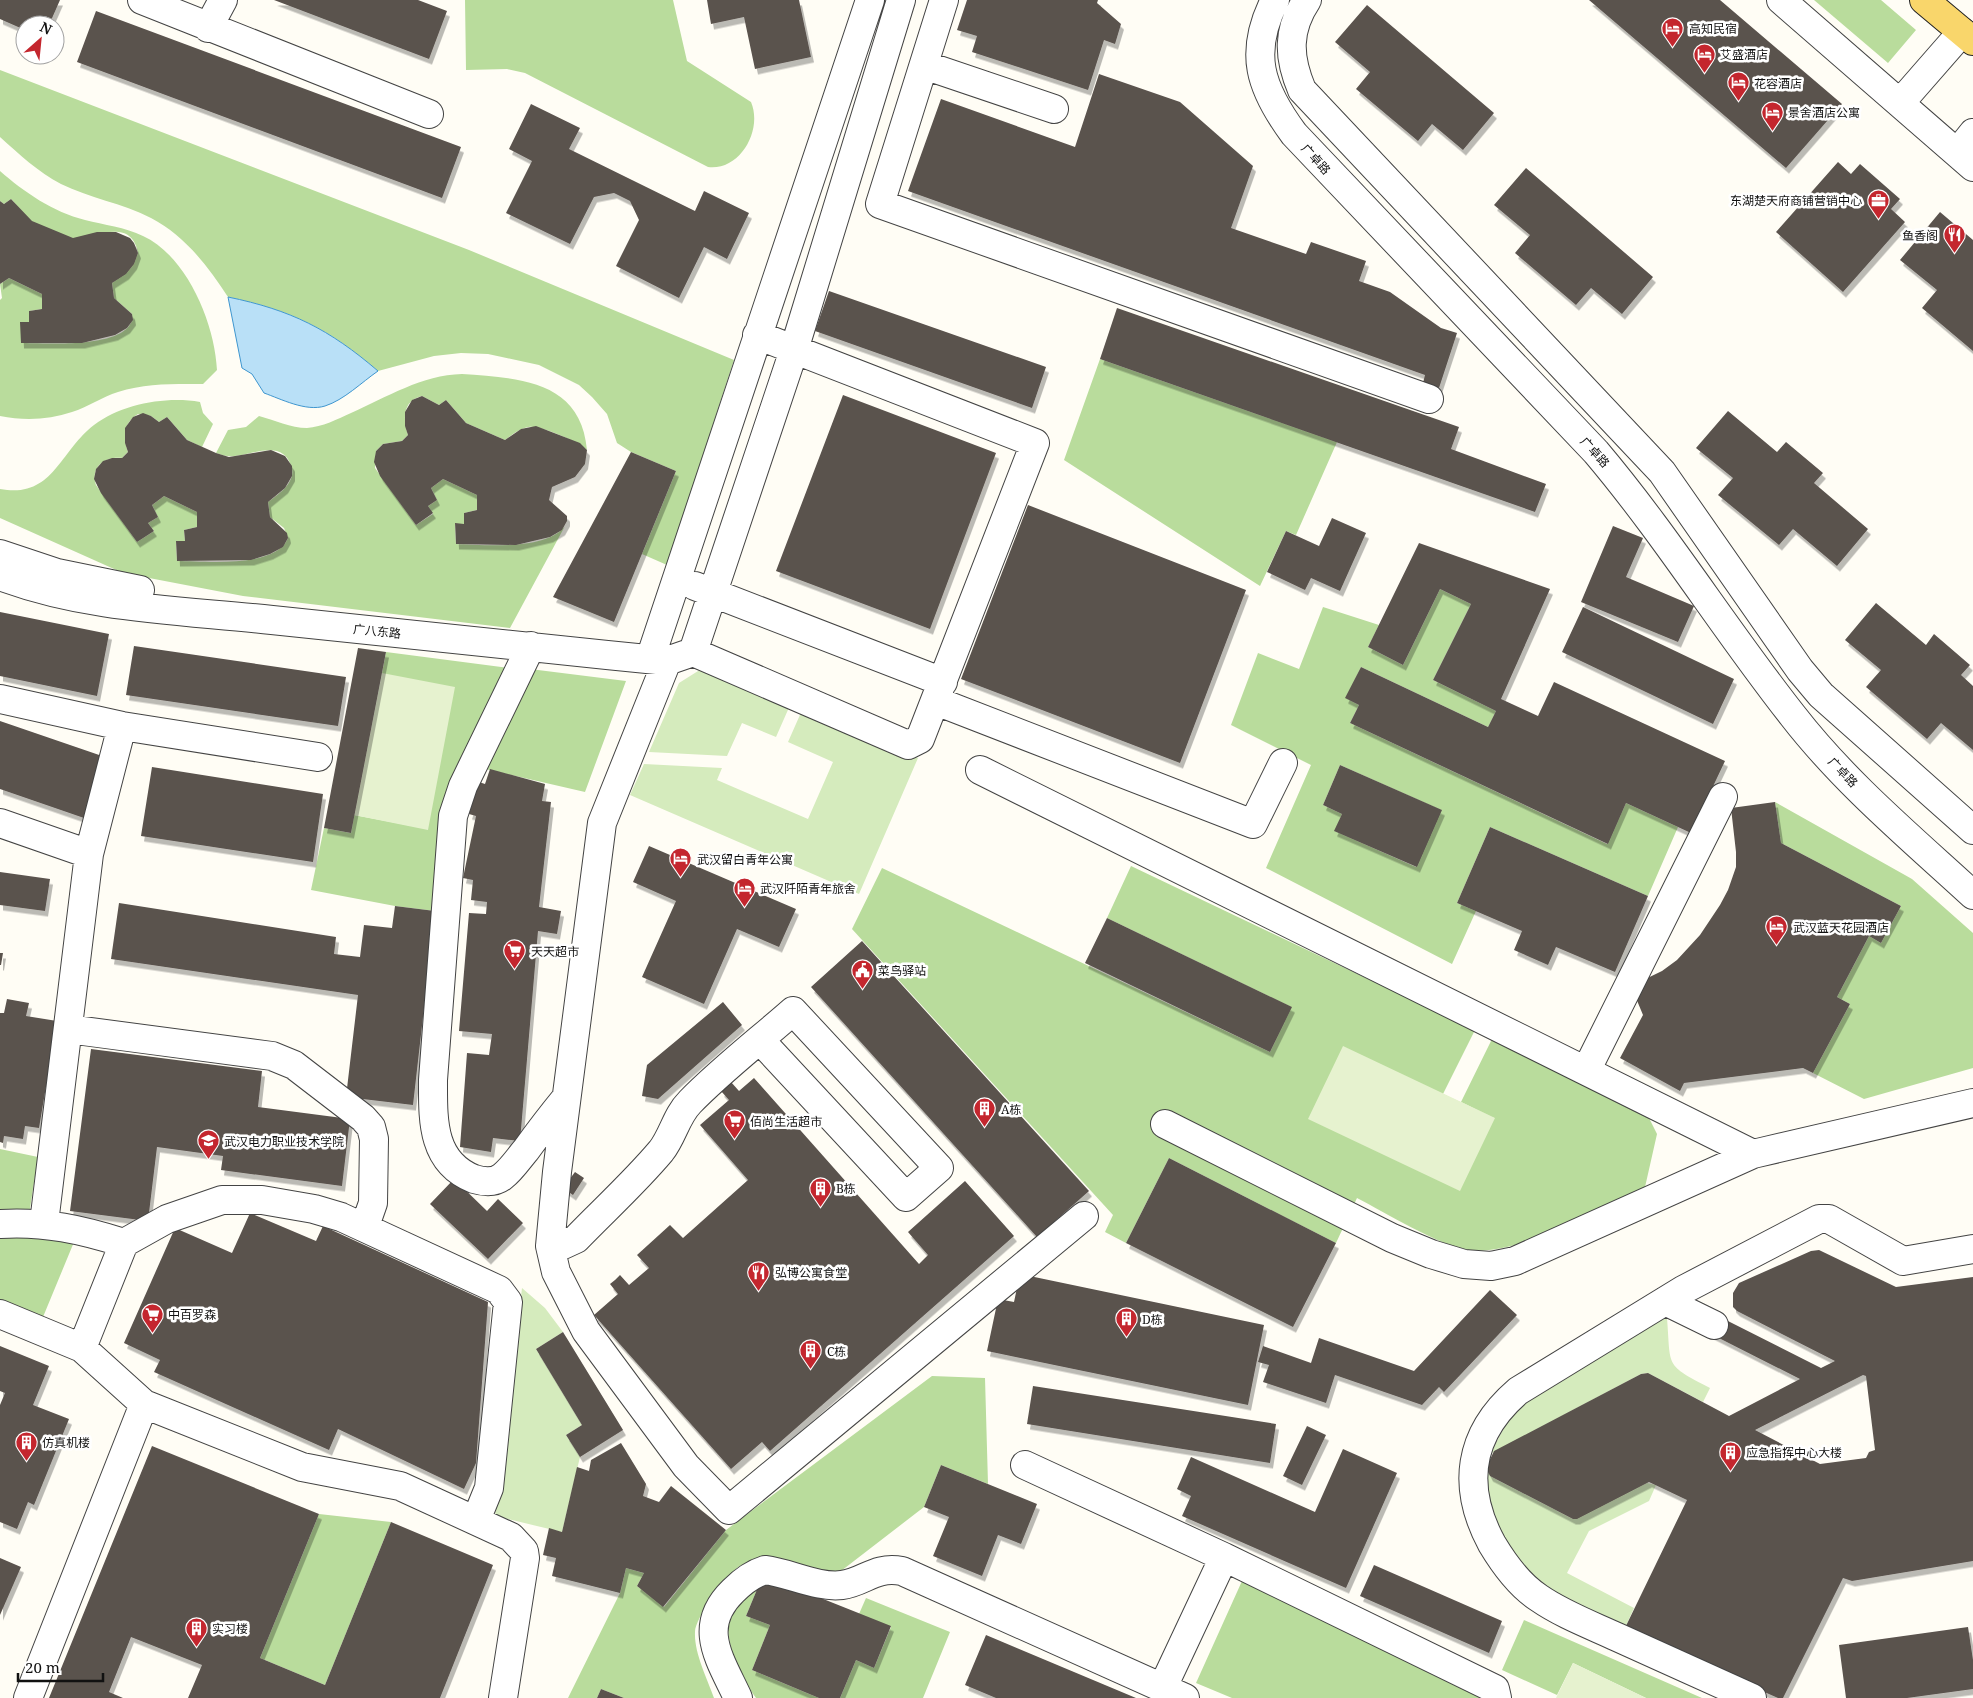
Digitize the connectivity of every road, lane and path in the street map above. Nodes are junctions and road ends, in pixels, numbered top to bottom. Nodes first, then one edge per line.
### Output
1 (142, 0) edge
2 (223, 0) edge
3 (870, 0) edge
4 (901, 0) edge
5 (944, 0) edge
6 (1275, 0) edge
7 (1307, 0) edge
8 (1780, 0) edge
9 (1924, 0) edge
10 (208, 28) junction
11 (1967, 37) edge
12 (924, 65) junction
13 (1900, 103) junction
14 (1054, 109) dead end
15 (428, 114) dead end
16 (1968, 151) edge
17 (757, 335) junction
18 (794, 350) junction
19 (1429, 400) dead end
20 (0, 554) edge
21 (0, 576) edge
22 (676, 579) junction
23 (712, 591) junction
24 (233, 616) junction
25 (526, 646) junction
26 (693, 652) junction
27 (659, 660) junction
28 (940, 691) junction
29 (0, 699) edge
30 (122, 726) junction
31 (318, 757) dead end
32 (1283, 763) dead end
33 (980, 770) dead end
34 (1723, 797) dead end
35 (0, 823) edge
36 (1973, 830) edge
37 (89, 854) junction
38 (1973, 895) edge
39 (68, 1029) junction
40 (760, 1040) junction
41 (1586, 1071) junction
42 (566, 1097) junction
43 (1973, 1103) edge
44 (1165, 1124) dead end
45 (1753, 1154) junction
46 (1084, 1216) dead end
47 (44, 1223) junction
48 (0, 1224) edge
49 (365, 1226) junction
50 (124, 1243) junction
51 (550, 1246) junction
52 (1973, 1249) edge
53 (1665, 1301) junction
54 (0, 1314) edge
55 (1714, 1325) dead end
56 (82, 1348) junction
57 (144, 1404) junction
58 (1025, 1465) dead end
59 (476, 1520) junction
60 (1224, 1558) junction
61 (1174, 1693) edge
62 (28, 1698) edge
63 (503, 1698) edge
64 (738, 1698) edge
65 (1497, 1698) edge
66 (1752, 1698) edge

1 - 10 street
2 - 10 street
3 - 17 street
4 - 18 street
5 - 12 street
6 - 38 street, 广卓路
7 - 36 street
8 - 13 street
9 - 11 main road
10 - 15 street
11 - 13 street
12 - 14 street
12 - 19 street
13 - 16 street
17 - 18 street
17 - 22 street
18 - 23 street
18 - 28 street
20 - 24 street, 广八东路
21 - 24 street, 广八东路
22 - 23 street
22 - 27 street
23 - 26 street
23 - 28 street
24 - 25 street, 广八东路
25 - 27 street, 广八东路
25 - 42 street
26 - 27 street
26 - 28 street
27 - 42 street
28 - 32 street
29 - 30 street
30 - 31 street
30 - 37 street
33 - 41 street
34 - 41 street
35 - 37 street
37 - 39 street
39 - 47 street
39 - 49 street
40 - 40 street
40 - 51 street
41 - 45 street
42 - 51 street
43 - 45 street
44 - 45 street
46 - 51 street
47 - 48 street
47 - 50 street
49 - 50 street
49 - 59 street
50 - 56 street
52 - 53 street
53 - 55 street
53 - 66 street
54 - 56 street
56 - 57 street
57 - 59 street
57 - 62 street
58 - 60 street
59 - 63 street
60 - 61 street
60 - 65 street
61 - 64 street

